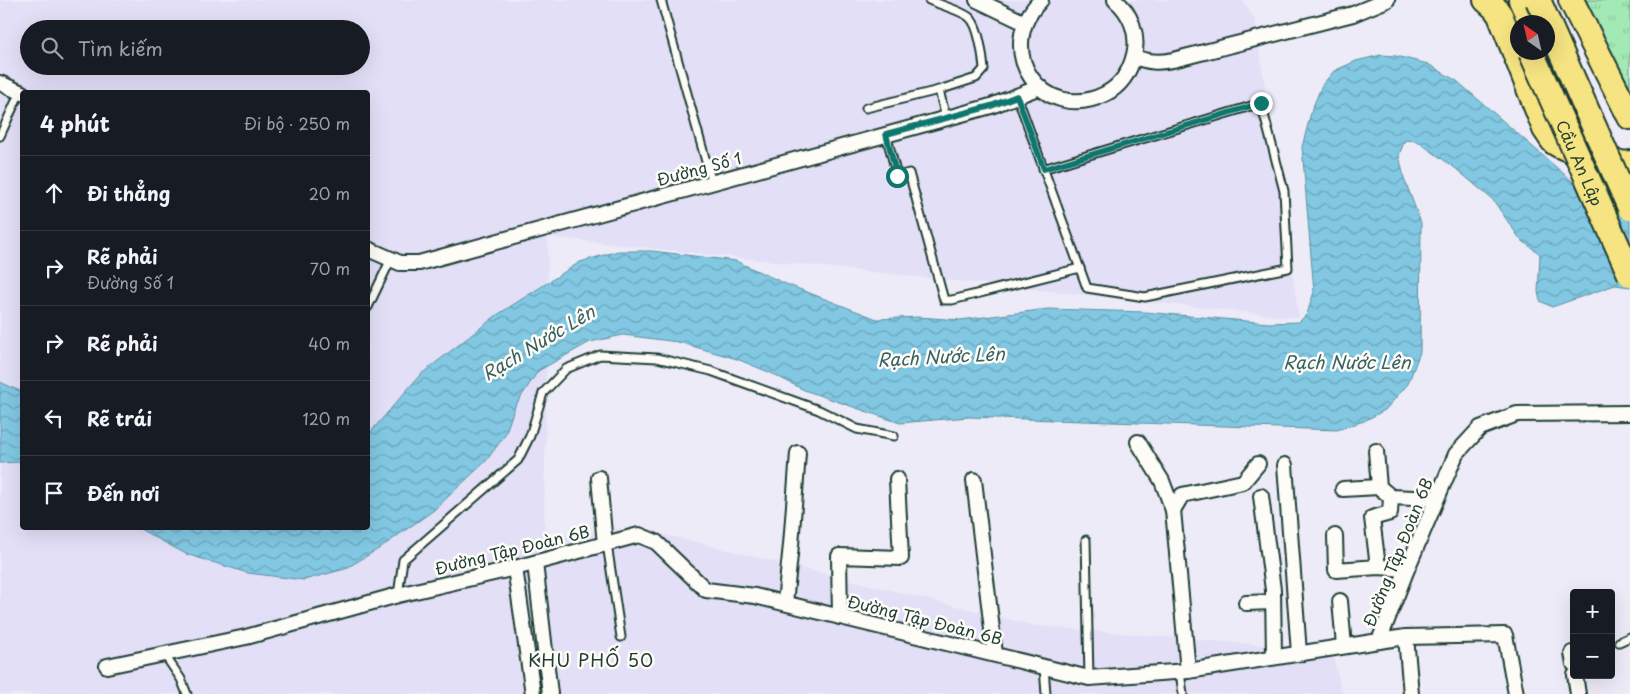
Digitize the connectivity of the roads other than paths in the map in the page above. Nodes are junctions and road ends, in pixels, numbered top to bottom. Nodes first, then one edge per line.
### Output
1 (661, 0) edge
2 (929, 0) edge
3 (977, 0) edge
4 (1041, 0) edge
5 (1116, 0) edge
6 (1387, 0) edge
7 (1486, 0) edge
8 (1507, 0) edge
9 (1521, 0) edge
10 (1538, 0) edge
11 (1554, 0) edge
12 (1570, 0) edge
13 (1514, 15) edge
14 (1528, 15) edge
15 (1025, 23) junction
16 (1134, 57) junction
17 (1535, 60) edge
18 (1549, 60) edge
19 (0, 83) edge
20 (1040, 87) junction
21 (939, 90) junction
22 (20, 93) edge
23 (20, 95) edge
24 (1017, 96) junction
25 (866, 108) dead end
26 (1630, 117) edge
27 (946, 118) junction
28 (886, 134) junction
29 (0, 136) edge
30 (1630, 163) edge
31 (1044, 169) junction
32 (1630, 170) edge
33 (712, 182) junction
34 (1630, 208) edge
35 (1630, 241) edge
36 (370, 250) edge
37 (392, 259) junction
38 (1080, 268) junction
39 (1630, 274) edge
40 (370, 303) edge
41 (1630, 413) edge
42 (894, 436) dead end
43 (1138, 442) dead end
44 (1376, 451) dead end
45 (798, 452) dead end
46 (1258, 464) dead end
47 (1285, 466) dead end
48 (599, 478) dead end
49 (897, 479) dead end
50 (974, 480) dead end
51 (1379, 487) junction
52 (1343, 489) dead end
53 (1262, 496) dead end
54 (1391, 497) junction
55 (1436, 499) junction
56 (1173, 510) junction
57 (1335, 536) dead end
58 (1086, 540) dead end
59 (606, 544) junction
60 (535, 563) junction
61 (515, 568) junction
62 (1378, 568) junction
63 (1407, 569) junction
64 (398, 595) junction
65 (1340, 601) dead end
66 (1273, 602) junction
67 (785, 603) junction
68 (1246, 604) dead end
69 (840, 616) junction
70 (621, 637) dead end
71 (1630, 637) edge
72 (1406, 638) junction
73 (1379, 641) junction
74 (1619, 642) dead end
75 (1344, 646) junction
76 (1299, 653) junction
77 (164, 654) junction
78 (995, 654) junction
79 (1274, 657) junction
80 (107, 666) dead end
81 (1044, 666) junction
82 (1184, 672) junction
83 (1089, 678) junction
84 (1576, 679) edge
85 (187, 694) edge
86 (533, 694) edge
87 (550, 694) edge
88 (1046, 694) edge
89 (1183, 694) edge
90 (1411, 694) edge
91 (1516, 694) edge
92 (1578, 694) edge

1 - 33 lane
2 - 21 lane
3 - 15 street
4 - 15 street
5 - 16 street
6 - 16 street
7 - 30 highway
8 - 13 highway
9 - 14 highway
10 - 34 highway, Cầu An Lập, bridge
11 - 32 highway
12 - 26 highway
15 - 20 street
16 - 20 street
17 - 39 highway, Cầu An Lập, bridge
18 - 35 highway, Cầu An Lập
19 - 22 street
20 - 24 street, Đường Số 1
21 - 25 lane
21 - 27 lane
23 - 29 lane
24 - 27 street, Đường Số 1
24 - 31 lane
27 - 28 street, Đường Số 1
28 - 33 street, Đường Số 1
28 - 38 lane
31 - 38 lane
31 - 38 lane
33 - 37 street, Đường Số 1
36 - 37 street, Đường Số 1
37 - 40 lane
41 - 55 street, Đường Tập Đoàn 6B
42 - 64 lane
43 - 56 street
44 - 51 street
45 - 67 street
46 - 56 street
47 - 76 street
48 - 59 street
49 - 69 street
50 - 78 street
51 - 52 street
51 - 54 street
53 - 66 street
54 - 55 street
54 - 62 street
55 - 63 street, Đường Tập Đoàn 6B
56 - 82 street
57 - 62 street
58 - 83 lane
59 - 60 street, Đường Tập Đoàn 6B
59 - 67 street, Đường Tập Đoàn 6B
59 - 70 lane
60 - 61 street, Đường Tập Đoàn 6B
60 - 87 street
61 - 64 street, Đường Tập Đoàn 6B
61 - 86 street
62 - 63 street
63 - 73 street, Đường Tập Đoàn 6B
64 - 77 street, Đường Tập Đoàn 6B
65 - 75 street
66 - 68 street
66 - 79 street
67 - 69 street, Đường Tập Đoàn 6B
69 - 78 street, Đường Tập Đoàn 6B
71 - 74 lane
72 - 73 street
72 - 90 street
72 - 91 street
73 - 75 street, Đường Tập Đoàn 6B
75 - 76 street, Đường Tập Đoàn 6B
76 - 79 street, Đường Tập Đoàn 6B
77 - 80 street, Đường Tập Đoàn 6B
77 - 85 lane
78 - 81 street, Đường Tập Đoàn 6B
79 - 82 street, Đường Tập Đoàn 6B
81 - 83 street, Đường Tập Đoàn 6B
81 - 88 lane
82 - 83 street, Đường Tập Đoàn 6B
82 - 89 lane
84 - 92 street

